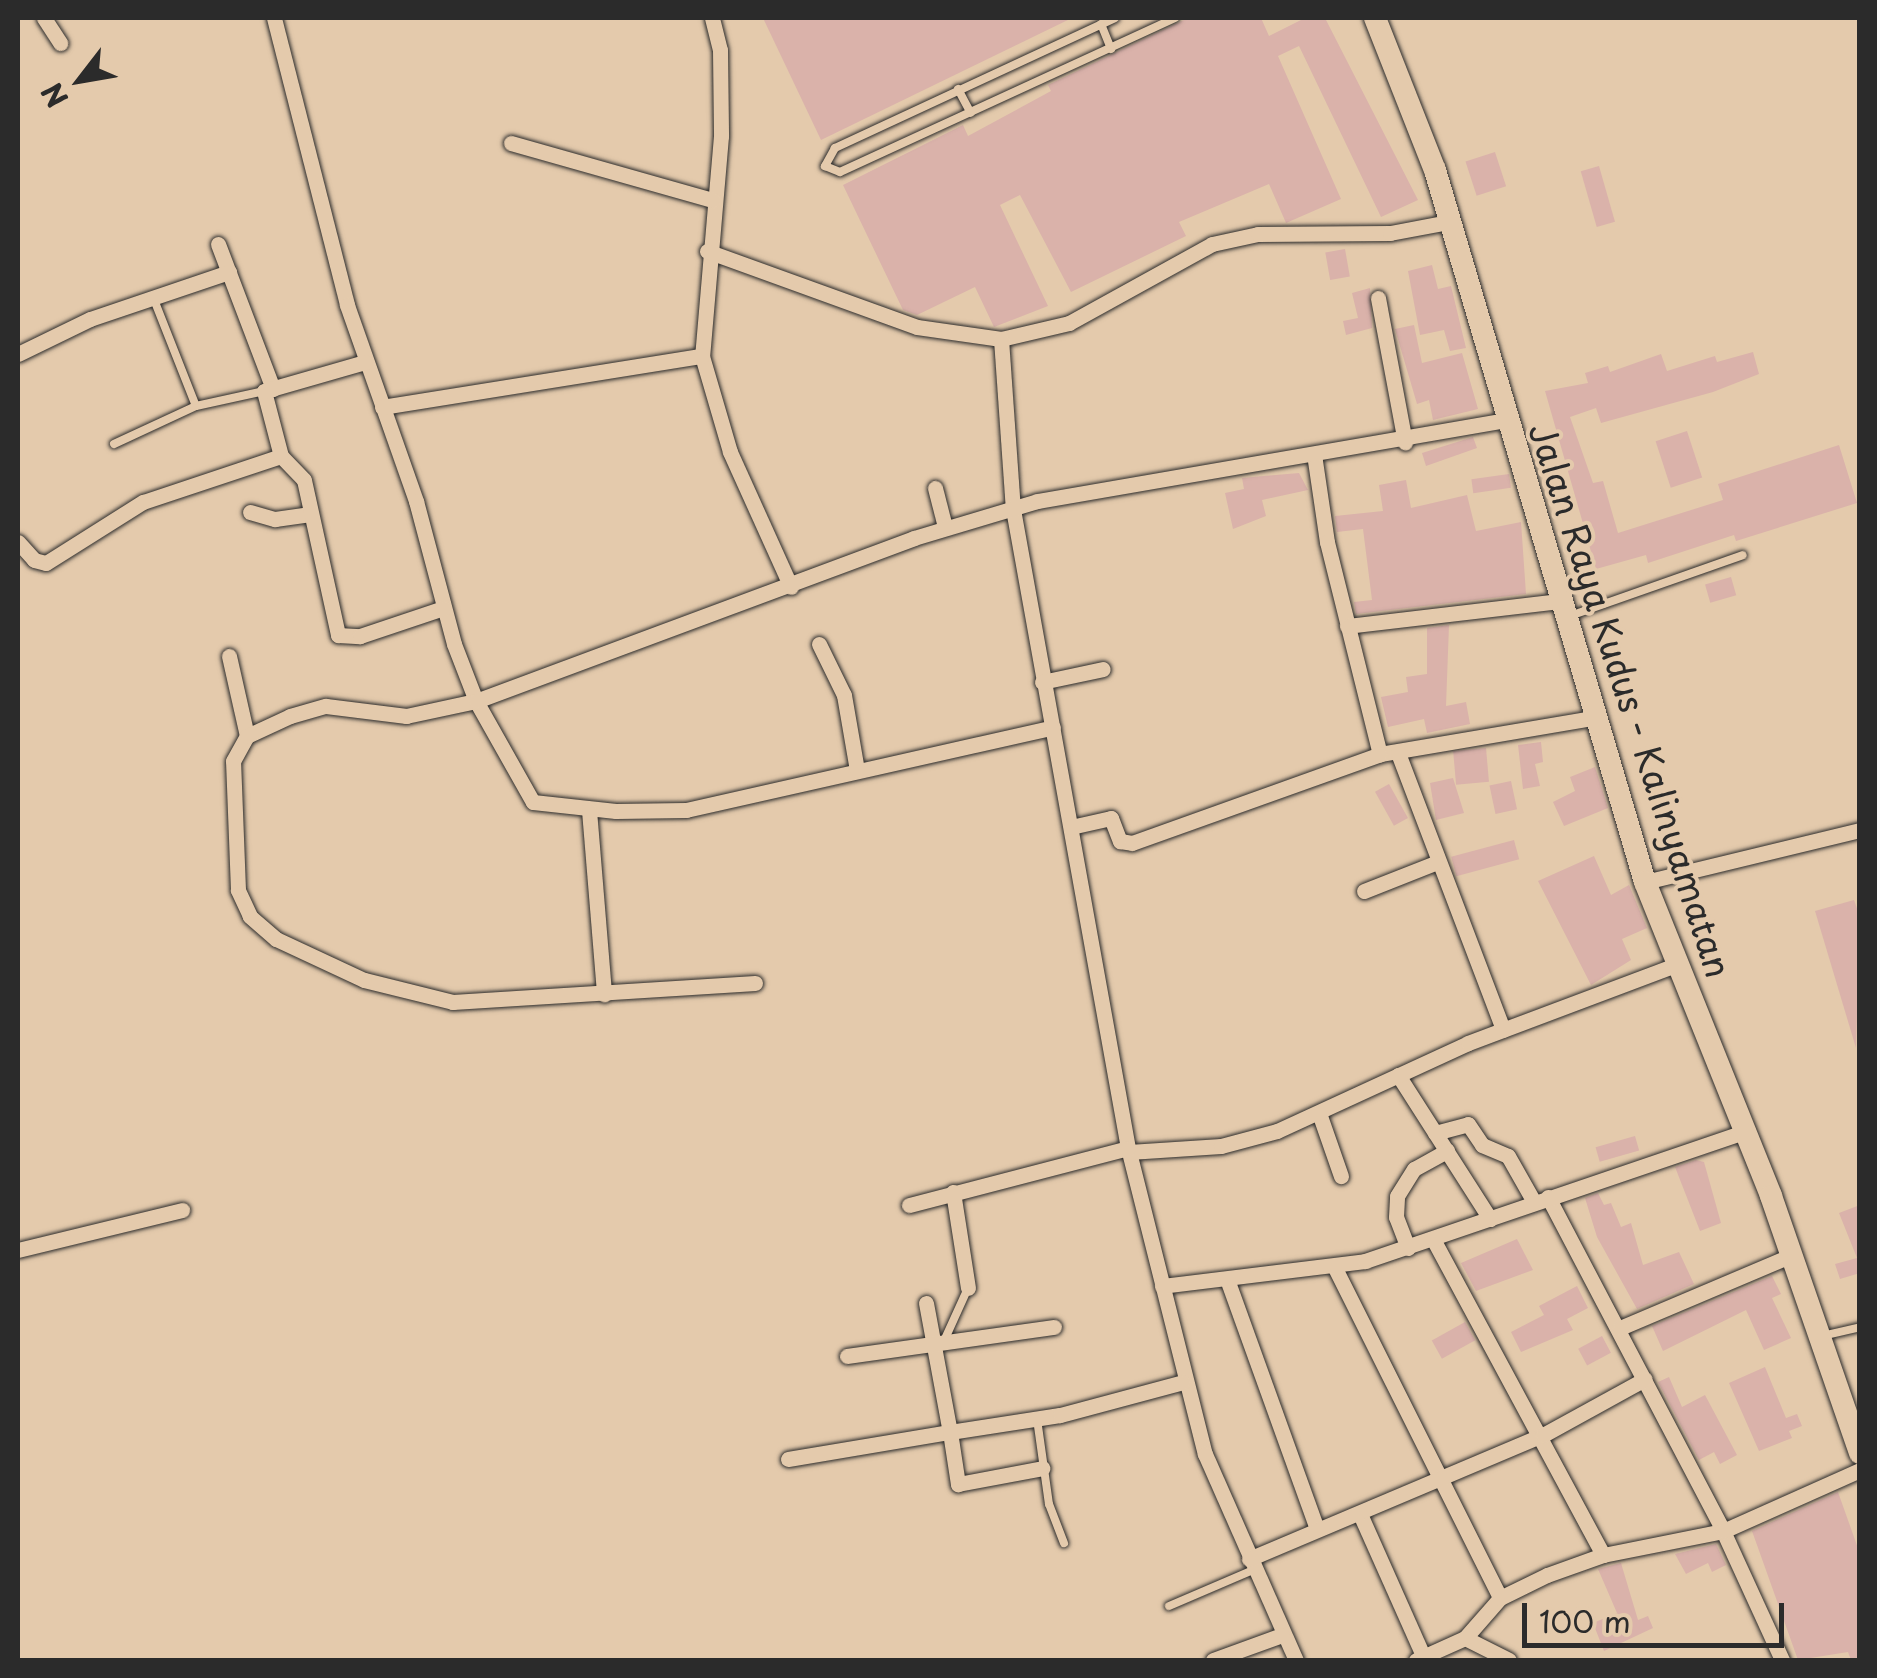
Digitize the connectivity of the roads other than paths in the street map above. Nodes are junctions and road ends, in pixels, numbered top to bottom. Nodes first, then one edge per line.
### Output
1 (44, 18) edge
2 (712, 18) edge
3 (1115, 18) edge
4 (1176, 18) edge
5 (1375, 18) edge
6 (279, 19) edge
7 (1101, 24) junction
8 (60, 43) dead end
9 (1112, 49) junction
10 (958, 89) junction
11 (971, 113) junction
12 (511, 143) dead end
13 (712, 200) junction
14 (1449, 222) junction
15 (218, 244) dead end
16 (707, 252) junction
17 (229, 272) junction
18 (153, 297) junction
19 (1378, 298) dead end
20 (1001, 339) junction
21 (18, 354) edge
22 (702, 356) junction
23 (365, 362) junction
24 (269, 390) junction
25 (196, 406) junction
26 (382, 408) junction
27 (1504, 420) junction
28 (1405, 442) junction
29 (114, 444) dead end
30 (1314, 454) junction
31 (281, 456) junction
32 (935, 488) dead end
33 (1013, 509) junction
34 (250, 512) dead end
35 (308, 514) junction
36 (945, 527) junction
37 (18, 542) edge
38 (1743, 555) dead end
39 (790, 587) junction
40 (443, 608) junction
41 (1563, 609) junction
42 (1348, 626) junction
43 (819, 644) dead end
44 (229, 656) dead end
45 (1102, 669) dead end
46 (1042, 682) junction
47 (476, 701) junction
48 (1594, 718) junction
49 (1053, 728) junction
50 (247, 736) junction
51 (1398, 753) junction
52 (1380, 754) junction
53 (858, 770) junction
54 (589, 810) junction
55 (1071, 826) junction
56 (1860, 830) edge
57 (1436, 864) junction
58 (1646, 882) junction
59 (1364, 891) dead end
60 (1676, 964) junction
61 (755, 983) dead end
62 (604, 994) junction
63 (1503, 1030) junction
64 (1398, 1074) junction
65 (1319, 1113) junction
66 (1435, 1132) junction
67 (1744, 1132) junction
68 (1128, 1150) junction
69 (1447, 1151) junction
70 (1341, 1176) dead end
71 (953, 1192) junction
72 (1541, 1200) junction
73 (909, 1204) dead end
74 (182, 1210) dead end
75 (1490, 1219) junction
76 (1434, 1239) junction
77 (1408, 1248) junction
78 (18, 1250) edge
79 (1790, 1256) junction
80 (1334, 1266) junction
81 (1227, 1279) junction
82 (1162, 1286) junction
83 (968, 1288) joint
84 (926, 1303) dead end
85 (1054, 1327) dead end
86 (1860, 1327) edge
87 (1620, 1328) junction
88 (1822, 1336) junction
89 (937, 1346) junction
90 (847, 1356) dead end
91 (1645, 1379) junction
92 (1184, 1382) junction
93 (1037, 1419) junction
94 (950, 1432) junction
95 (1543, 1435) junction
96 (1860, 1453) edge
97 (788, 1460) dead end
98 (1044, 1468) junction
99 (1860, 1470) edge
100 (1440, 1480) junction
101 (1360, 1514) junction
102 (1316, 1526) junction
103 (1723, 1531) junction
104 (1064, 1543) dead end
105 (1604, 1555) junction
106 (1251, 1565) junction
107 (1500, 1598) junction
108 (1170, 1606) dead end
109 (1282, 1635) junction
110 (1465, 1638) junction
111 (1420, 1659) edge
112 (1213, 1660) edge
113 (1296, 1660) edge
114 (1509, 1660) edge
115 (1782, 1660) edge

1 - 8 street
2 - 13 street
3 - 7 lane
4 - 9 lane
5 - 14 main road, Jalan Raya Kudus - Kalinyamatan
6 - 23 street
7 - 9 lane
7 - 10 lane
9 - 11 lane
10 - 11 lane
10 - 11 lane
12 - 13 street
13 - 16 street
14 - 20 street
14 - 27 main road, Jalan Raya Kudus - Kalinyamatan
15 - 17 street
16 - 20 street
16 - 22 street
17 - 18 street
17 - 24 street
18 - 21 street
18 - 25 lane
19 - 28 street
20 - 33 street
22 - 26 street
22 - 39 street
23 - 24 street
23 - 26 street
24 - 25 lane
24 - 31 street
25 - 29 lane
26 - 40 street
27 - 28 street
27 - 41 main road, Jalan Raya Kudus - Kalinyamatan
28 - 30 street
30 - 33 street
30 - 42 street
31 - 35 street
31 - 37 street
32 - 36 street
33 - 36 street
33 - 46 street
34 - 35 street
35 - 40 street
36 - 39 street
38 - 41 lane
39 - 47 street
40 - 47 street
41 - 42 street
41 - 48 main road, Jalan Raya Kudus - Kalinyamatan
42 - 52 street
43 - 53 street
44 - 50 street
45 - 46 street
46 - 49 street
47 - 50 street
47 - 54 street
48 - 51 street
48 - 58 main road, Jalan Raya Kudus - Kalinyamatan
49 - 53 street
49 - 55 street
50 - 62 street
51 - 52 street
51 - 57 street
52 - 55 street
53 - 54 street
54 - 62 street
55 - 68 street
56 - 58 street
57 - 59 street
57 - 63 street
58 - 60 main road, Jalan Raya Kudus - Kalinyamatan
60 - 63 street
60 - 67 main road, Jalan Raya Kudus - Kalinyamatan
61 - 62 street
63 - 64 street
64 - 65 street
64 - 66 street
65 - 68 street
65 - 70 street
66 - 69 street
66 - 72 street
67 - 72 street
67 - 79 main road, Jalan Raya Kudus - Kalinyamatan
68 - 71 street
68 - 82 street
69 - 75 street
69 - 77 street
71 - 73 street
71 - 83 street
72 - 75 street
72 - 87 street
74 - 78 street
75 - 76 street
76 - 77 street
76 - 95 street
77 - 80 street
79 - 87 street
79 - 88 main road, Jalan Raya Kudus - Kalinyamatan
80 - 81 street
80 - 100 street
81 - 82 street
81 - 102 street
82 - 92 street
83 - 89 lane
84 - 89 street
85 - 89 street
86 - 88 lane
87 - 91 street
88 - 96 main road, Jalan Raya Kudus - Kalinyamatan
89 - 90 street
89 - 94 street
91 - 95 street
91 - 103 street
92 - 93 street
92 - 106 street
93 - 94 street
93 - 98 lane
94 - 97 street
94 - 98 street
95 - 100 street
95 - 105 street
98 - 104 lane
99 - 103 street
100 - 101 street
100 - 107 street
101 - 102 street
101 - 111 street
102 - 106 street
103 - 105 street
103 - 115 street
105 - 107 street
106 - 108 lane
106 - 109 street
107 - 110 street
109 - 112 street
109 - 113 street
110 - 111 street
110 - 114 street

